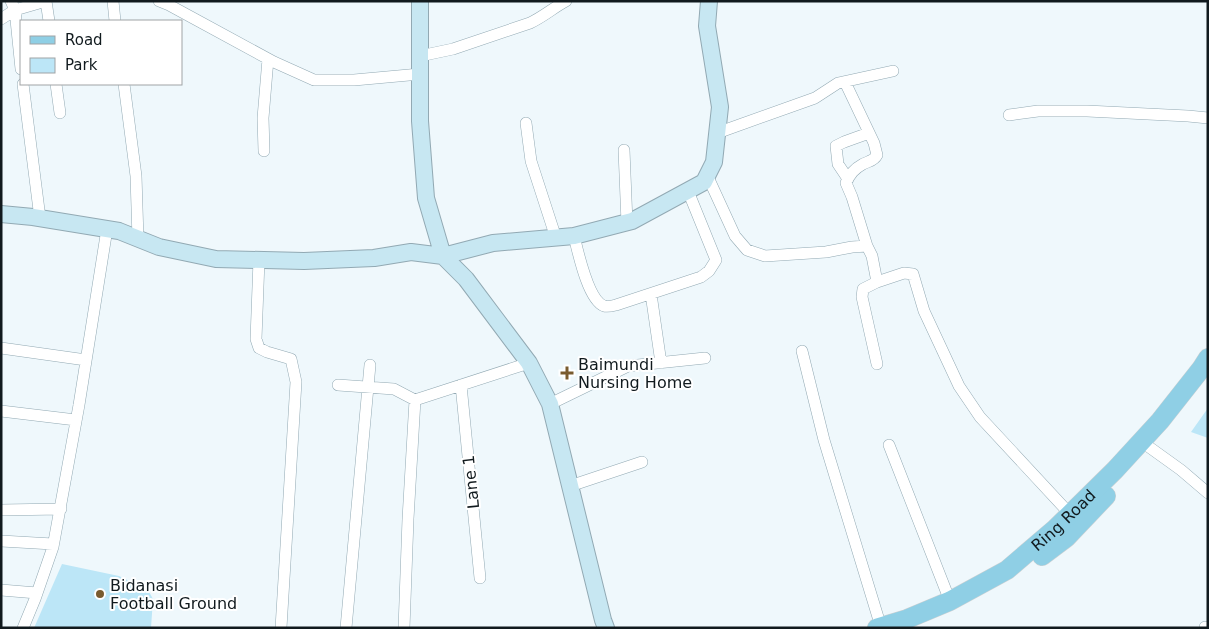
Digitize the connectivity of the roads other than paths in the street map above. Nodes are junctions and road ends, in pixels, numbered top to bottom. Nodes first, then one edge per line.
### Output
1 (46, 1) edge
2 (113, 1) edge
3 (159, 1) edge
4 (420, 1) edge
5 (566, 1) edge
6 (709, 1) edge
7 (13, 6) edge
8 (1, 19) edge
9 (48, 20) edge
10 (115, 20) edge
11 (420, 56) junction
12 (268, 59) junction
13 (20, 61) edge
14 (893, 71) dead end
15 (420, 74) junction
16 (845, 82) junction
17 (23, 85) edge
18 (56, 85) edge
19 (124, 85) edge
20 (60, 113) dead end
21 (1009, 115) dead end
22 (1208, 118) edge
23 (526, 123) dead end
24 (717, 132) junction
25 (869, 133) junction
26 (624, 150) dead end
27 (264, 152) dead end
28 (707, 175) junction
29 (848, 179) junction
30 (688, 191) junction
31 (1, 214) edge
32 (40, 218) junction
33 (627, 223) junction
34 (107, 230) junction
35 (574, 236) junction
36 (556, 238) junction
37 (138, 239) junction
38 (867, 246) junction
39 (443, 256) junction
40 (259, 260) junction
41 (877, 282) junction
42 (651, 294) junction
43 (1, 348) edge
44 (802, 351) dead end
45 (705, 358) dead end
46 (1208, 358) edge
47 (86, 360) junction
48 (661, 362) junction
49 (529, 363) junction
50 (370, 364) dead end
51 (878, 364) dead end
52 (1208, 375) edge
53 (338, 385) dead end
54 (461, 385) junction
55 (368, 387) junction
56 (415, 400) junction
57 (550, 404) junction
58 (1, 410) edge
59 (76, 420) junction
60 (889, 445) dead end
61 (1149, 447) junction
62 (642, 462) dead end
63 (570, 486) junction
64 (1208, 493) edge
65 (61, 509) junction
66 (1, 510) edge
67 (1070, 514) junction
68 (1, 541) edge
69 (54, 544) junction
70 (480, 578) dead end
71 (1, 590) edge
72 (37, 594) junction
73 (950, 601) junction
74 (879, 627) edge
75 (23, 628) edge
76 (281, 628) edge
77 (346, 628) edge
78 (404, 628) edge
79 (606, 628) edge
80 (907, 628) edge

1 - 7 street
1 - 9 street
2 - 10 street
3 - 12 street
4 - 11 street
5 - 11 street
6 - 24 street
7 - 8 street
7 - 13 street
11 - 15 street
12 - 15 street
12 - 27 street
14 - 16 street
15 - 39 street
16 - 24 street
16 - 25 street
17 - 32 street
18 - 20 street
19 - 37 street
21 - 22 street
23 - 36 street
24 - 28 street
25 - 29 street
25 - 29 street
26 - 33 street
28 - 30 street
28 - 38 street
29 - 38 street
30 - 33 street
30 - 42 street
31 - 32 street
32 - 34 street
33 - 35 street
34 - 37 street
34 - 47 street
35 - 36 street
35 - 42 street
36 - 39 street
37 - 40 street
38 - 41 street
39 - 40 street
39 - 49 street
40 - 76 street
41 - 51 street
41 - 67 street
42 - 48 street
43 - 47 street
44 - 74 street
45 - 48 street
46 - 67 main road, Ring Road
47 - 59 street
48 - 57 street
49 - 54 street
49 - 57 street
50 - 55 street
52 - 61 main road, Ring Road
53 - 55 street
54 - 56 street
54 - 70 street, Lane 1
55 - 56 street
55 - 77 street
56 - 78 street
57 - 63 street
58 - 59 street
59 - 65 street
60 - 73 street
61 - 64 street
61 - 80 main road, Ring Road
62 - 63 street
63 - 79 street
65 - 66 street
65 - 69 street
67 - 73 main road, Ring Road
68 - 69 street
69 - 72 street
71 - 72 street
72 - 75 street
73 - 74 main road, Ring Road

